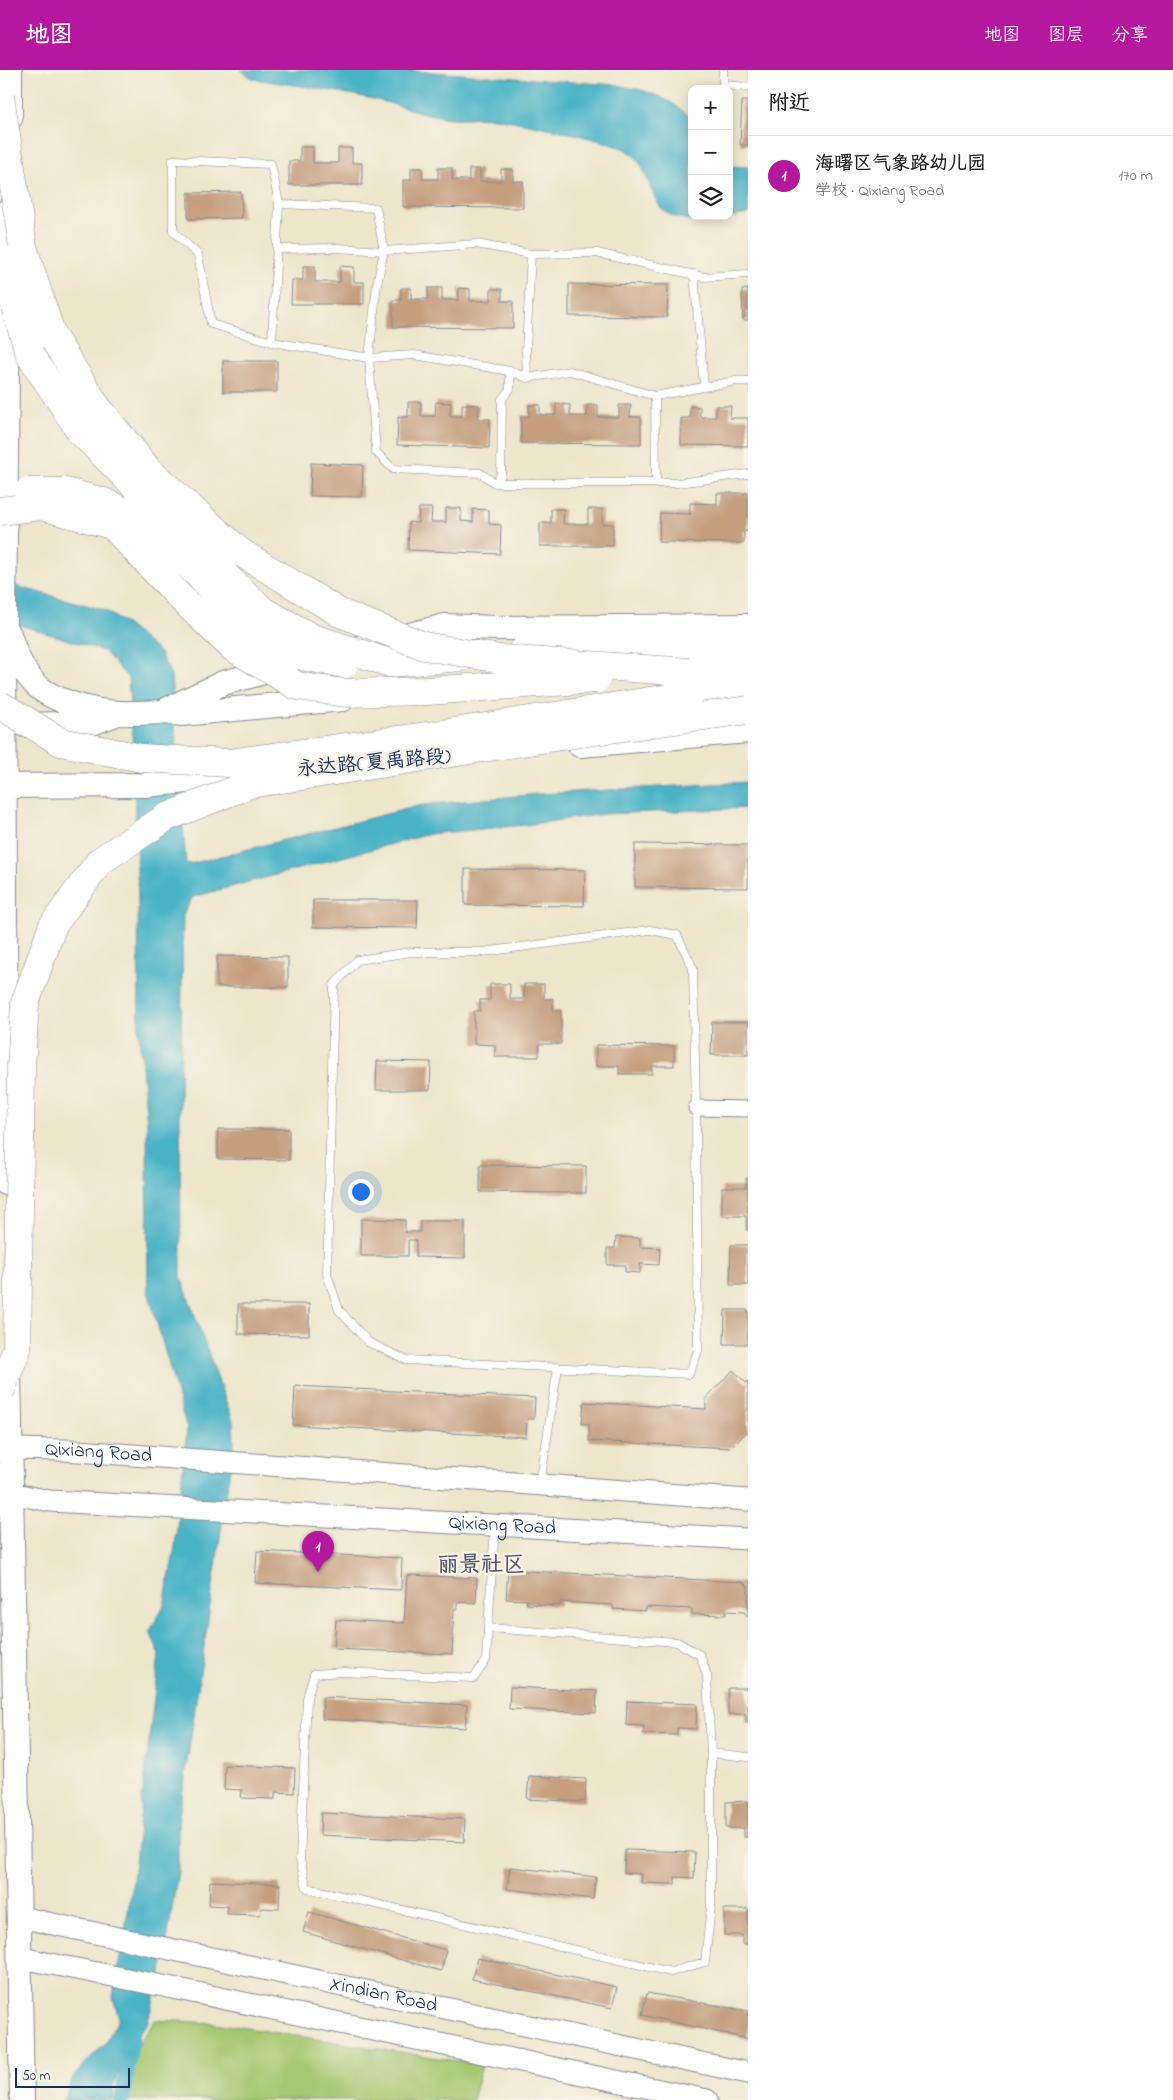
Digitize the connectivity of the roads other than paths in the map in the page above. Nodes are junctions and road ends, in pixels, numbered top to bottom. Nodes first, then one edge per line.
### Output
1 (10, 70) edge
2 (723, 70) edge
3 (748, 87) edge
4 (0, 96) edge
5 (279, 204) junction
6 (276, 249) junction
7 (384, 251) junction
8 (531, 254) junction
9 (0, 258) edge
10 (694, 274) junction
11 (748, 274) edge
12 (272, 342) junction
13 (369, 358) junction
14 (510, 371) junction
15 (527, 378) junction
16 (748, 381) edge
17 (704, 386) junction
18 (655, 396) junction
19 (748, 474) edge
20 (495, 483) junction
21 (656, 483) junction
22 (0, 497) edge
23 (0, 511) edge
24 (4, 620) junction
25 (748, 626) edge
26 (748, 645) edge
27 (390, 663) junction
28 (748, 665) edge
29 (748, 669) edge
30 (689, 672) junction
31 (748, 690) edge
32 (748, 710) edge
33 (173, 712) junction
34 (119, 713) junction
35 (2, 715) edge
36 (748, 730) edge
37 (2, 785) edge
38 (696, 1108) junction
39 (748, 1109) edge
40 (558, 1367) junction
41 (0, 1392) edge
42 (5, 1450) edge
43 (540, 1485) junction
44 (5, 1491) edge
45 (748, 1500) edge
46 (495, 1526) junction
47 (748, 1539) edge
48 (488, 1628) junction
49 (711, 1753) junction
50 (748, 1757) edge
51 (20, 1917) junction
52 (21, 1958) junction
53 (748, 2073) edge
54 (22, 2093) edge
55 (706, 2100) edge

1 - 24 main road
2 - 3 lane
4 - 30 highway, bridge
5 - 6 lane
5 - 7 lane
5 - 12 lane
6 - 7 lane
6 - 12 lane
7 - 8 lane
7 - 13 lane
8 - 10 lane
8 - 15 lane
9 - 27 highway, bridge
10 - 11 lane
10 - 17 lane
12 - 13 lane
13 - 14 lane
13 - 20 lane
14 - 15 lane
14 - 20 lane
15 - 18 lane
16 - 17 lane
17 - 18 lane
18 - 21 lane
19 - 21 lane
20 - 21 lane
22 - 27 highway, bridge
23 - 30 highway, bridge
24 - 34 main road
24 - 35 main road
25 - 33 main road
26 - 27 highway, bridge
28 - 33 main road
29 - 30 highway
31 - 35 highway, bridge
32 - 41 highway, bridge
33 - 34 main road
34 - 35 main road
35 - 37 main road
36 - 37 main road, 永达路(夏禹路段)
37 - 42 main road
38 - 39 street
38 - 40 lane
38 - 40 lane
40 - 43 lane
42 - 43 street, Qixiang Road
42 - 44 main road
43 - 45 street
44 - 46 street, Qixiang Road
44 - 51 main road
46 - 47 street, Qixiang Road
46 - 48 lane
48 - 49 lane
48 - 49 lane
49 - 50 lane
51 - 52 main road
51 - 53 street, Xindian Road
52 - 54 main road
52 - 55 street, Xindian Road

